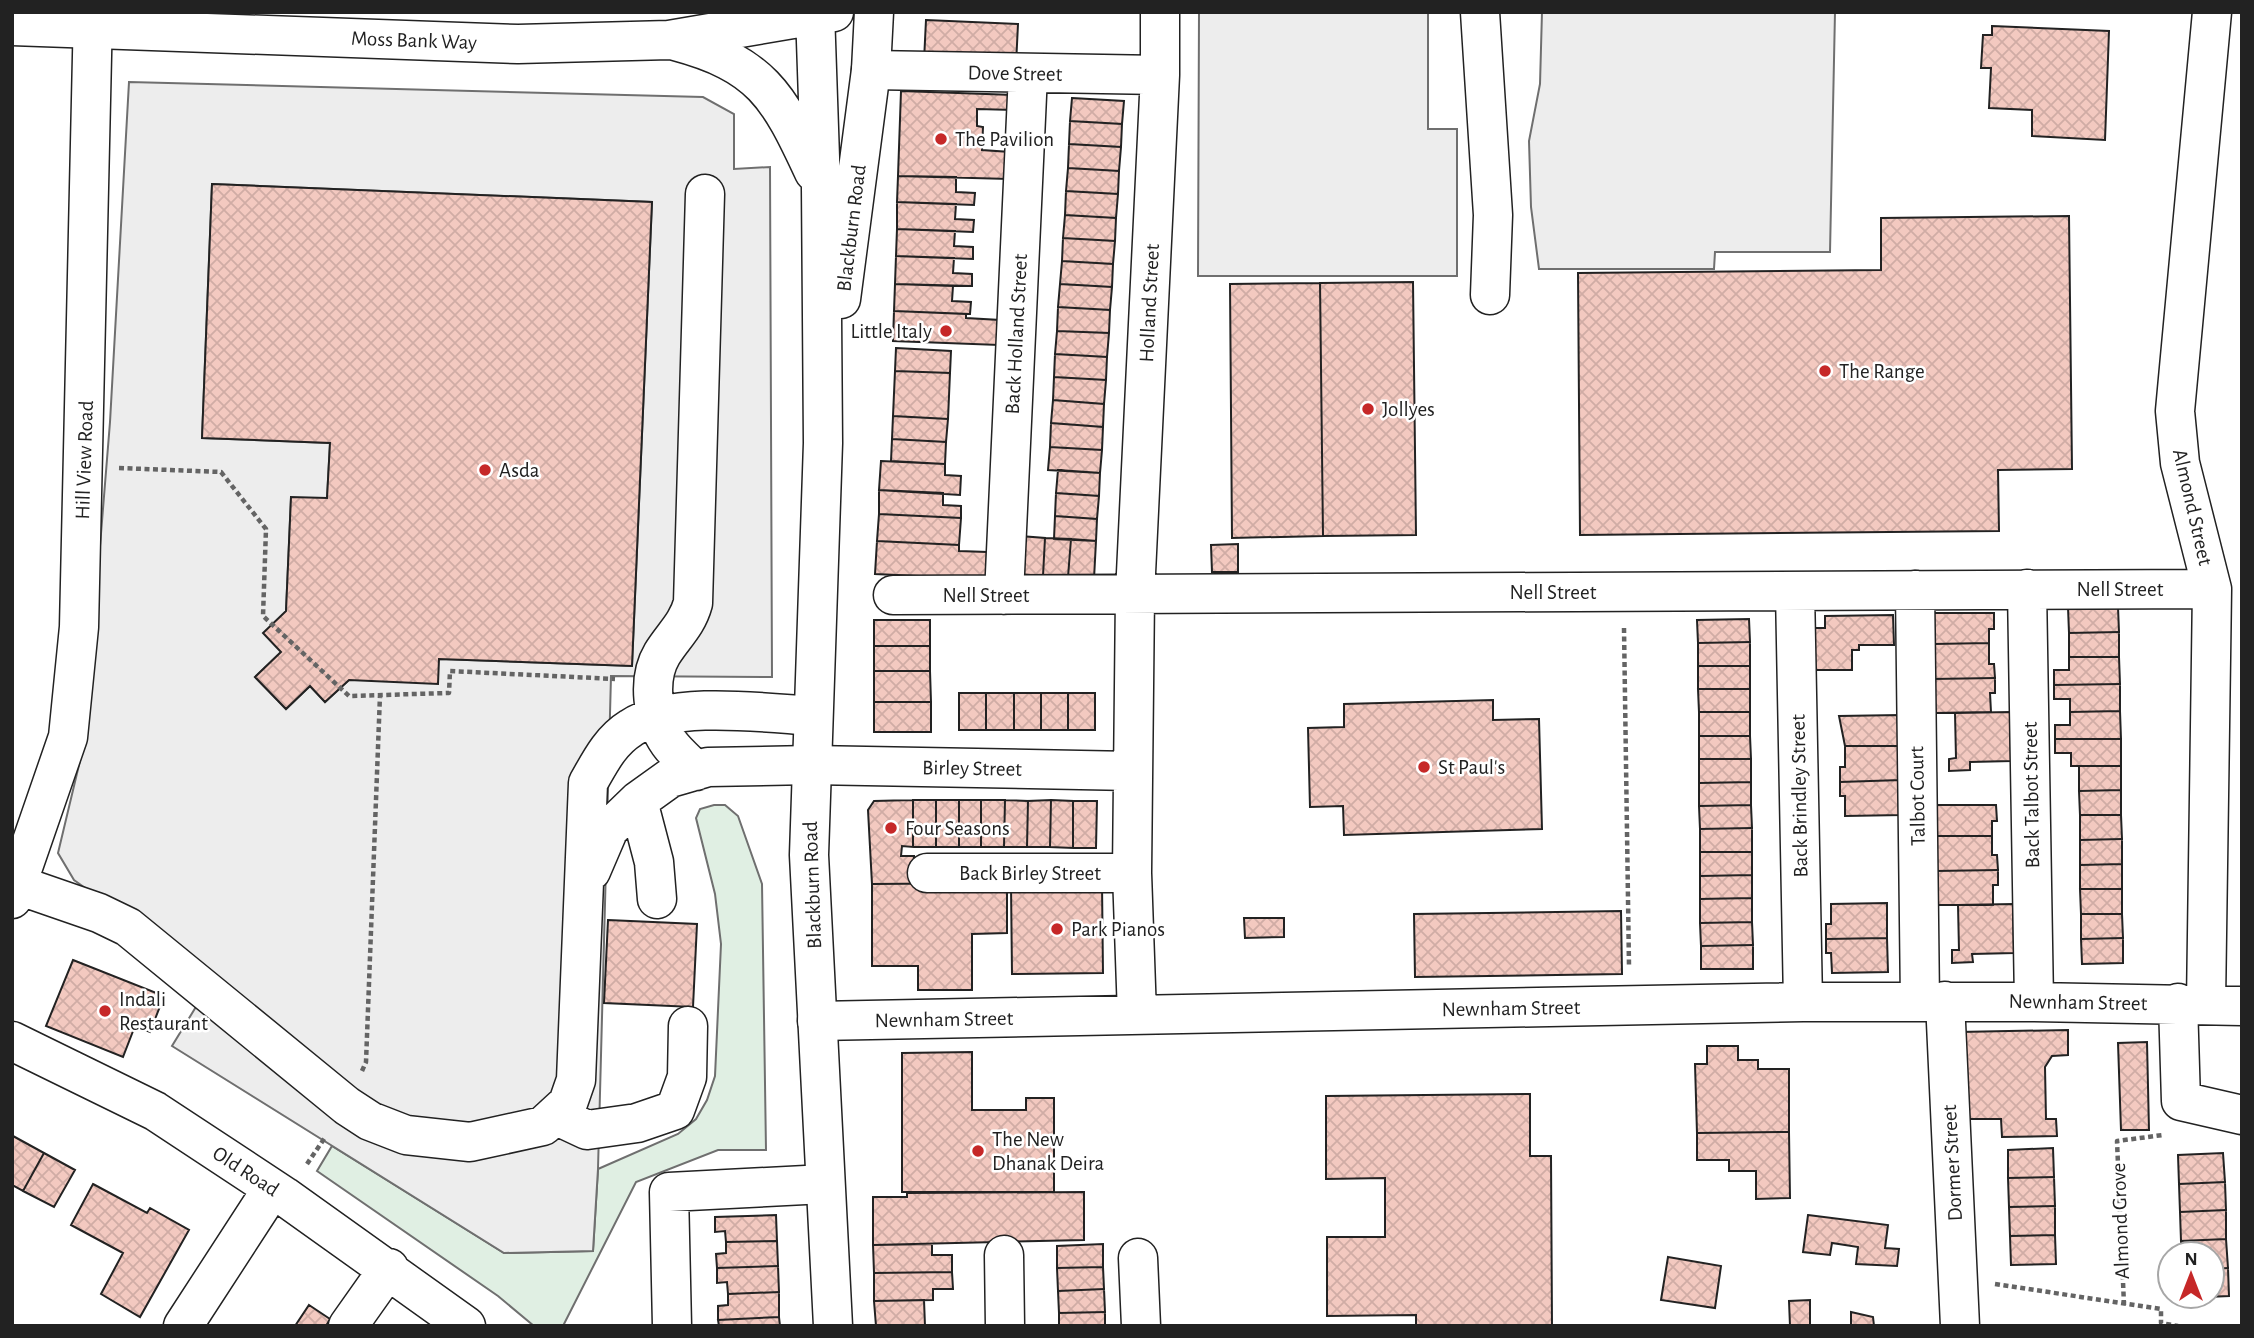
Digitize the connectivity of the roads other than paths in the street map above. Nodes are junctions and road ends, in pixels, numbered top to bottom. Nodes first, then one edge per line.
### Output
1 (874, 12) edge
2 (1160, 12) edge
3 (1480, 12) edge
4 (2213, 12) edge
5 (820, 13) edge
6 (93, 20) edge
7 (12, 26) edge
8 (669, 40) junction
9 (871, 70) junction
10 (1028, 74) junction
11 (1160, 75) junction
12 (821, 187) junction
13 (705, 194) dead end
14 (1490, 295) dead end
15 (823, 443) junction
16 (2028, 589) junction
17 (2212, 589) junction
18 (1915, 590) junction
19 (1795, 591) junction
20 (1135, 594) junction
21 (893, 595) dead end
22 (1004, 595) junction
23 (813, 716) junction
24 (657, 719) junction
25 (811, 765) junction
26 (696, 771) junction
27 (1132, 771) junction
28 (638, 801) junction
29 (927, 873) dead end
30 (1132, 873) junction
31 (582, 891) junction
32 (15, 892) edge
33 (657, 899) dead end
34 (1932, 1001) junction
35 (1802, 1002) junction
36 (2034, 1002) junction
37 (2208, 1004) edge
38 (1137, 1015) junction
39 (817, 1021) junction
40 (688, 1027) dead end
41 (12, 1041) edge
42 (555, 1115) junction
43 (2242, 1115) edge
44 (825, 1184) junction
45 (278, 1192) junction
46 (1004, 1255) dead end
47 (1138, 1258) dead end
48 (389, 1268) junction
49 (183, 1326) edge
50 (348, 1326) edge
51 (466, 1326) edge
52 (672, 1326) edge
53 (833, 1326) edge
54 (1006, 1326) edge
55 (1141, 1326) edge
56 (1960, 1326) edge

1 - 9 main road, Blackburn Road
2 - 11 main road, Holland Street
3 - 14 main road
4 - 17 main road, Almond Street
5 - 8 main road, Moss Bank Way
5 - 12 main road, Blackburn Road
6 - 7 main road, Moss Bank Way
6 - 8 main road, Moss Bank Way
6 - 32 main road, Hill View Road
8 - 12 main road
9 - 10 main road, Dove Street
9 - 15 main road, Blackburn Road
10 - 11 main road, Dove Street
10 - 22 main road, Back Holland Street
11 - 20 main road, Holland Street
12 - 15 main road, Blackburn Road
13 - 24 main road
15 - 23 main road, Blackburn Road
16 - 17 main road, Nell Street
16 - 18 main road, Nell Street
16 - 36 main road, Back Talbot Street
17 - 37 main road, Almond Street
18 - 19 main road, Nell Street
18 - 34 main road, Talbot Court
19 - 20 main road, Nell Street
19 - 35 main road, Back Brindley Street
20 - 22 main road, Nell Street
20 - 27 main road, Holland Street
21 - 22 main road, Nell Street
23 - 24 main road
23 - 25 main road, Blackburn Road
24 - 26 main road
24 - 31 main road
25 - 26 main road, Birley Street
25 - 27 main road, Birley Street
25 - 39 main road, Blackburn Road
26 - 28 main road, Birley Street
27 - 30 main road, Holland Street
28 - 31 main road, Birley Street
28 - 33 main road
29 - 30 main road, Back Birley Street
30 - 38 main road, Holland Street
31 - 42 main road
32 - 42 main road
34 - 35 main road, Newnham Street
34 - 36 main road, Newnham Street
34 - 56 main road, Dormer Street
35 - 38 main road, Newnham Street
36 - 37 main road, Newnham Street
37 - 43 main road
38 - 39 main road, Newnham Street
39 - 44 main road, Blackburn Road
40 - 42 main road
41 - 45 main road, Old Road
44 - 52 main road
44 - 53 main road, Blackburn Road
45 - 48 main road, Old Road
45 - 49 main road
46 - 54 main road
47 - 55 main road
48 - 50 main road
48 - 51 main road, Old Road

